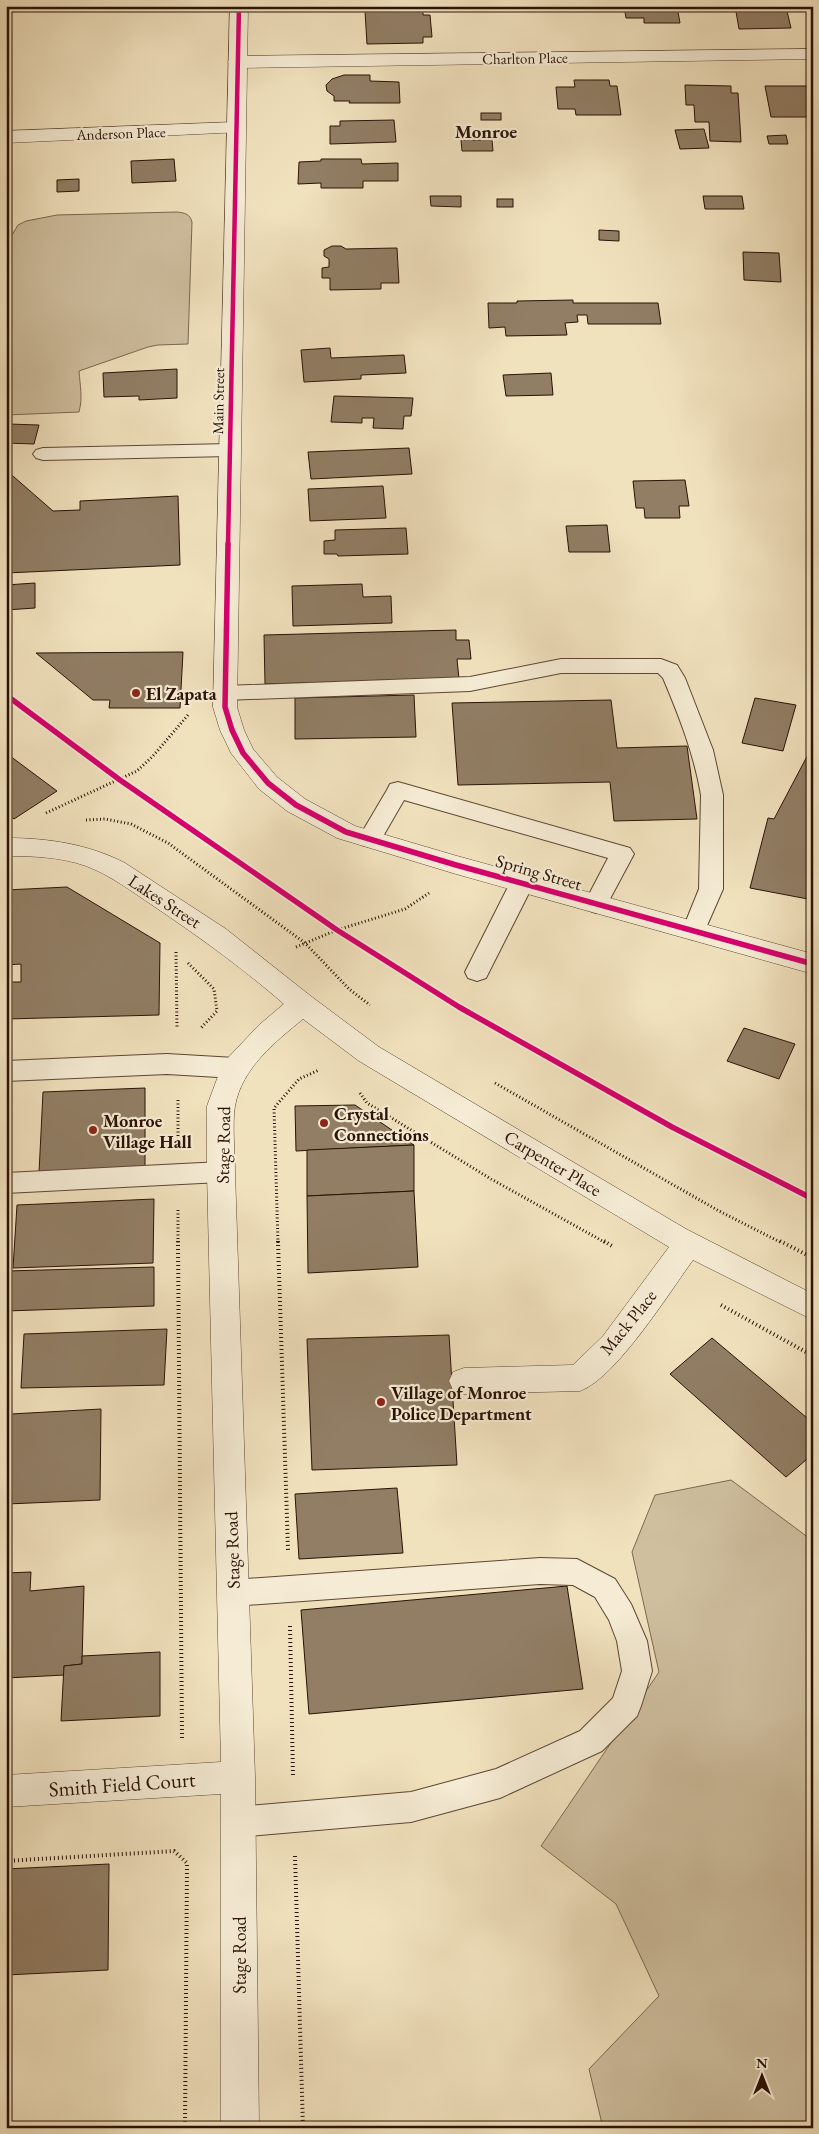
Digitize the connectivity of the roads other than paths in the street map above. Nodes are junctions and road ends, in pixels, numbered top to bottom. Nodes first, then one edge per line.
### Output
1 (238, 6) edge
2 (813, 54) edge
3 (237, 62) junction
4 (235, 128) junction
5 (6, 137) edge
6 (230, 450) junction
7 (43, 454) dead end
8 (225, 693) junction
9 (268, 783) joint
10 (370, 839) junction
11 (6, 847) edge
12 (522, 883) junction
13 (596, 904) junction
14 (694, 931) junction
15 (813, 964) edge
16 (477, 972) dead end
17 (302, 1004) junction
18 (235, 1068) junction
19 (6, 1071) edge
20 (221, 1172) junction
21 (6, 1183) edge
22 (688, 1244) junction
23 (813, 1308) edge
24 (464, 1381) dead end
25 (233, 1593) junction
26 (238, 1777) junction
27 (6, 1791) edge
28 (238, 1822) junction
29 (240, 2128) edge

1 - 3 street, Main Street
2 - 3 street, Charlton Place
3 - 4 street, Main Street
4 - 5 street, Anderson Place
4 - 6 street, Main Street
6 - 7 lane
6 - 8 street, Main Street
8 - 9 street, Main Street
8 - 14 lane
9 - 10 street, Spring Street
10 - 12 street, Spring Street
10 - 13 lane
11 - 17 street, Lakes Street
12 - 13 street, Spring Street
12 - 16 lane
13 - 14 street, Spring Street
14 - 15 street, Spring Street
17 - 18 street, Stage Road
17 - 22 street, Carpenter Place
18 - 19 lane
18 - 20 street, Stage Road
20 - 21 lane
20 - 25 street, Stage Road
22 - 23 street, Carpenter Place
22 - 24 street, Mack Place
25 - 26 street, Stage Road
25 - 28 lane
26 - 27 street, Smith Field Court
26 - 28 street, Stage Road
28 - 29 street, Stage Road

